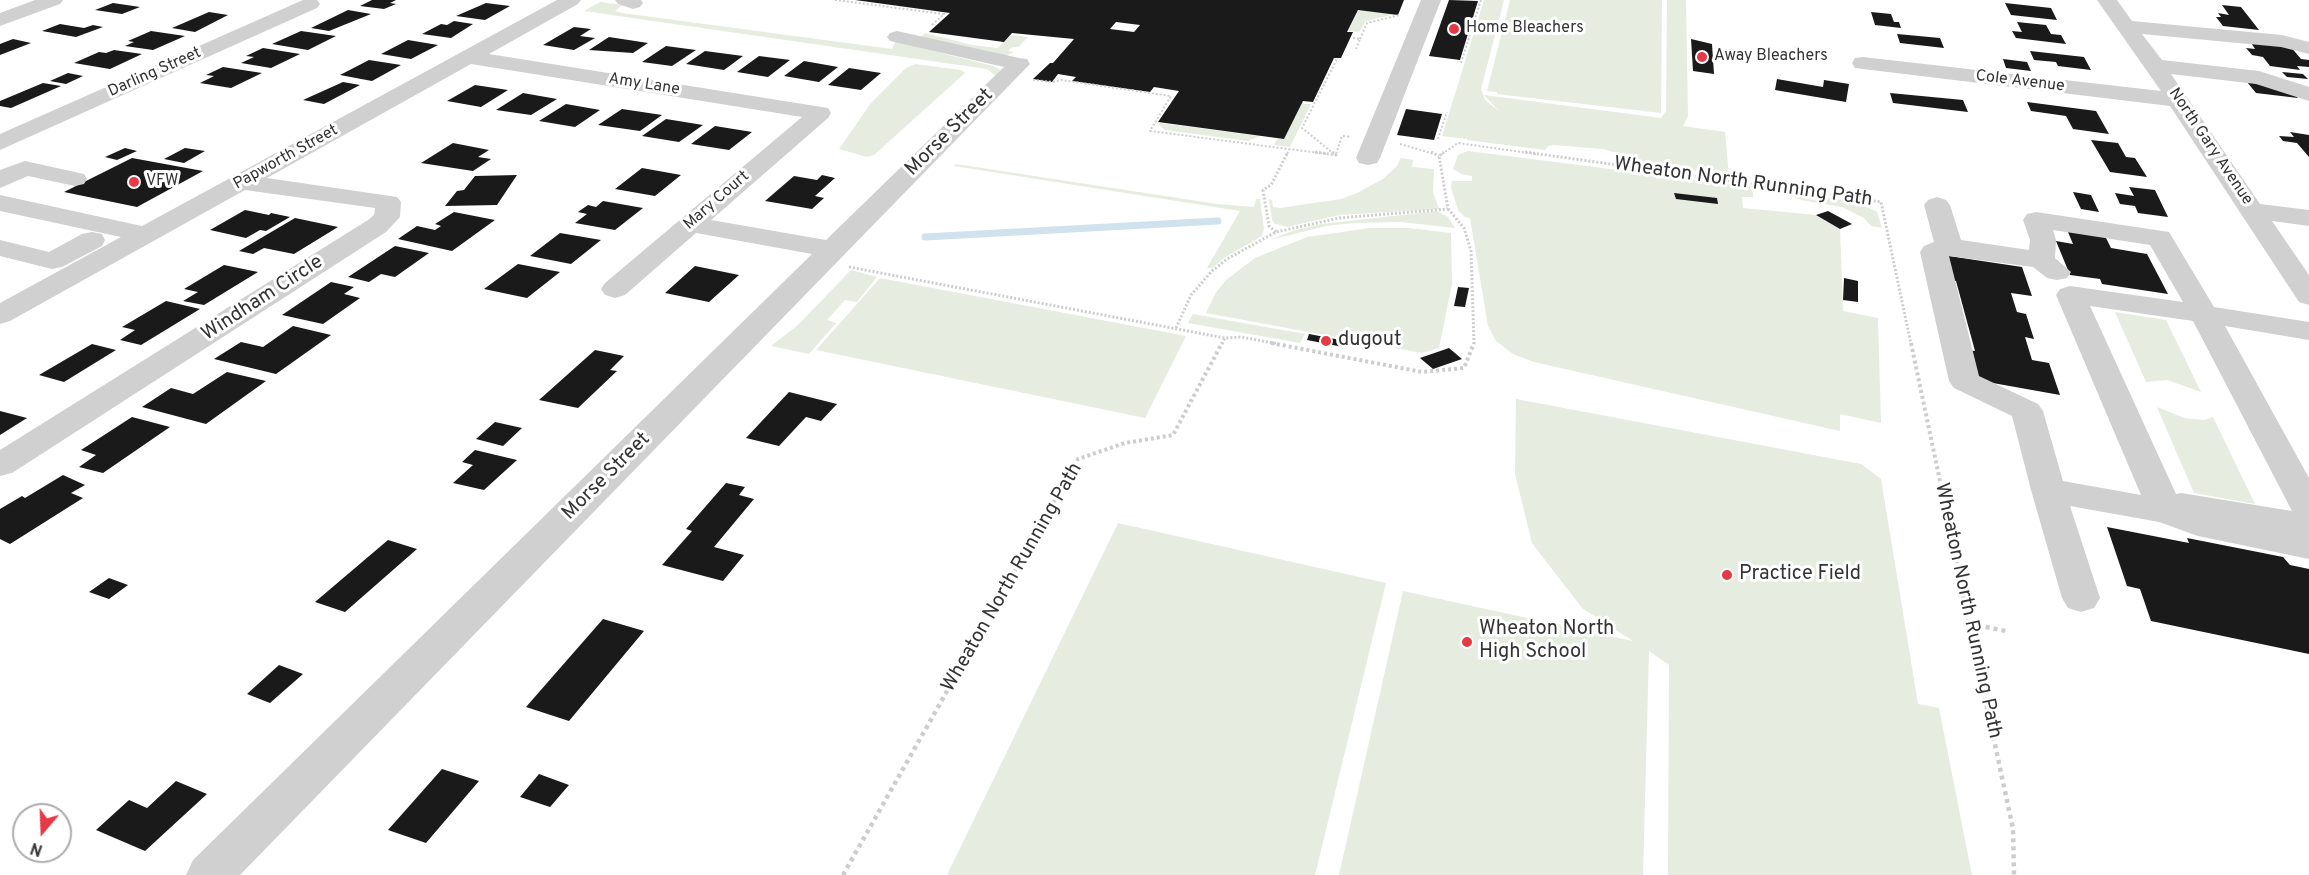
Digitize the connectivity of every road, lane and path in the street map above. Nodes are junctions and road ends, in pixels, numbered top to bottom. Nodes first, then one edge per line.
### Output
1 (53, 0) edge
2 (571, 0) edge
3 (835, 0) edge
4 (1431, 0) edge
5 (1481, 0) edge
6 (2107, 0) edge
7 (310, 4) dead end
8 (1404, 14) dead end
9 (0, 20) edge
10 (922, 25) joint
11 (2125, 26) junction
12 (1353, 38) dead end
13 (1360, 39) junction
14 (2309, 48) edge
15 (1356, 49) dead end
16 (469, 57) junction
17 (1337, 60) dead end
18 (1461, 63) dead end
19 (1863, 63) dead end
20 (2155, 66) junction
21 (1028, 79) dead end
22 (2309, 94) edge
23 (2178, 100) junction
24 (820, 112) joint
25 (1447, 112) dead end
26 (1438, 140) dead end
27 (0, 143) edge
28 (1371, 149) junction
29 (1289, 150) junction
30 (1336, 155) junction
31 (1439, 156) junction
32 (75, 179) dead end
33 (0, 180) edge
34 (243, 182) junction
35 (0, 203) edge
36 (1937, 206) dead end
37 (1448, 209) junction
38 (2253, 211) junction
39 (2309, 218) edge
40 (690, 224) junction
41 (114, 228) junction
42 (1276, 232) junction
43 (146, 235) junction
44 (1949, 246) junction
45 (0, 248) edge
46 (34, 256) junction
47 (828, 256) junction
48 (2041, 260) junction
49 (0, 275) edge
50 (615, 289) dead end
51 (2070, 295) junction
52 (2309, 296) edge
53 (2204, 314) junction
54 (0, 315) edge
55 (1176, 328) junction
56 (2309, 331) edge
57 (1225, 338) junction
58 (0, 465) edge
59 (2048, 490) junction
60 (2309, 510) edge
61 (2166, 512) junction
62 (2309, 526) edge
63 (2309, 546) edge
64 (2081, 598) dead end
65 (1970, 624) junction
66 (2006, 631) dead end
67 (209, 875) edge
68 (843, 875) edge
69 (2014, 875) edge

1 - 9 street
2 - 16 street, Papworth Street
3 - 10 path
4 - 28 street
5 - 18 path
6 - 11 street, North Gary Avenue
7 - 27 street, Darling Street
8 - 13 path
10 - 47 street, Morse Street
11 - 14 street
11 - 20 street, North Gary Avenue
12 - 13 path
13 - 15 path
16 - 24 street, Amy Lane
16 - 34 street, Papworth Street
17 - 30 path
19 - 23 street, Cole Avenue
20 - 22 street
20 - 23 street, North Gary Avenue
21 - 29 path
23 - 38 street, North Gary Avenue
24 - 40 street, Mary Court
25 - 26 path
28 - 30 path
28 - 31 path
29 - 30 path
29 - 42 path
31 - 37 path
31 - 65 path, Wheaton North Running Path
32 - 33 street
34 - 43 street, Papworth Street
34 - 58 street, Windham Circle
35 - 41 street
36 - 44 street
37 - 42 path
37 - 57 path
38 - 39 street
38 - 52 street, North Gary Avenue
40 - 47 street
40 - 50 street, Mary Court
41 - 43 street
41 - 46 street
42 - 55 path
43 - 54 street, Papworth Street
44 - 48 street
44 - 59 street
45 - 46 street
46 - 49 street
47 - 55 path
47 - 67 street, Morse Street
48 - 51 street
48 - 53 street
51 - 53 street
51 - 61 street
53 - 56 street
53 - 60 street
55 - 57 path
57 - 68 path, Wheaton North Running Path
59 - 61 street
59 - 64 street
61 - 62 street
61 - 63 street
65 - 66 path
65 - 69 path, Wheaton North Running Path

